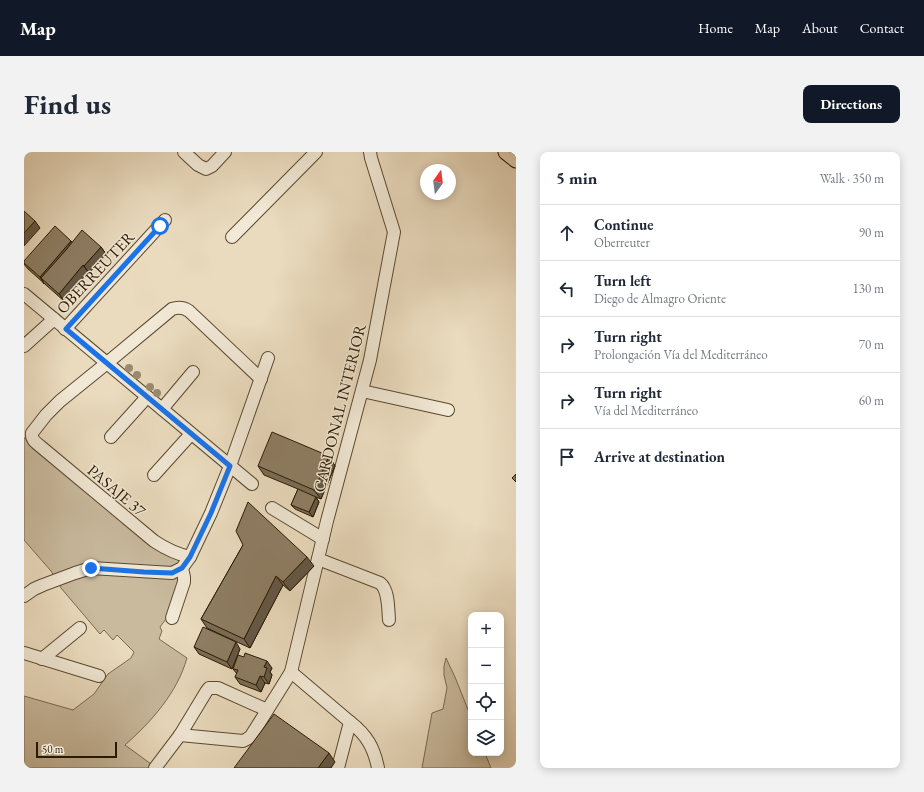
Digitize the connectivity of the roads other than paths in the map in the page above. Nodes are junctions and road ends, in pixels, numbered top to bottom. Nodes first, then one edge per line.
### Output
1 (184, 152) edge
2 (225, 152) edge
3 (316, 152) edge
4 (370, 152) edge
5 (506, 152) edge
6 (516, 160) edge
7 (165, 220) dead end
8 (232, 238) dead end
9 (24, 294) edge
10 (54, 319) junction
11 (66, 329) junction
12 (24, 346) edge
13 (268, 358) dead end
14 (107, 364) junction
15 (194, 372) dead end
16 (261, 379) junction
17 (362, 391) junction
18 (147, 397) junction
19 (162, 409) junction
20 (448, 410) dead end
21 (192, 434) junction
22 (111, 437) dead end
23 (230, 466) junction
24 (154, 475) dead end
25 (252, 484) dead end
26 (272, 508) dead end
27 (322, 539) junction
28 (190, 557) junction
29 (318, 559) junction
30 (177, 570) junction
31 (24, 596) edge
32 (172, 618) dead end
33 (389, 620) dead end
34 (80, 628) dead end
35 (24, 653) edge
36 (42, 659) junction
37 (291, 672) junction
38 (99, 676) dead end
39 (267, 710) junction
40 (350, 722) junction
41 (180, 735) junction
42 (155, 768) edge
43 (338, 768) edge
44 (378, 768) edge

1 - 2 street
3 - 8 street
4 - 17 street, CARDONAL INTERIOR
5 - 6 main road
7 - 11 street, OBERREUTER
9 - 10 street
10 - 11 street
10 - 12 street
11 - 14 street
13 - 16 street
14 - 16 street
14 - 18 street
14 - 28 street, PASAJE 37
15 - 19 street
16 - 23 street
17 - 20 street
17 - 27 street, CARDONAL INTERIOR
18 - 19 street
18 - 22 street
19 - 21 street
21 - 23 street
21 - 24 street
23 - 25 street
23 - 28 street
26 - 27 street
27 - 29 street, CARDONAL INTERIOR
28 - 30 street
29 - 33 street
29 - 37 street, CARDONAL INTERIOR
30 - 31 street
30 - 32 street
34 - 36 street
35 - 36 street
36 - 38 street
37 - 39 street, CARDONAL INTERIOR
37 - 40 street
39 - 41 street, CARDONAL INTERIOR
39 - 41 street
40 - 43 street
40 - 44 street
41 - 42 street

